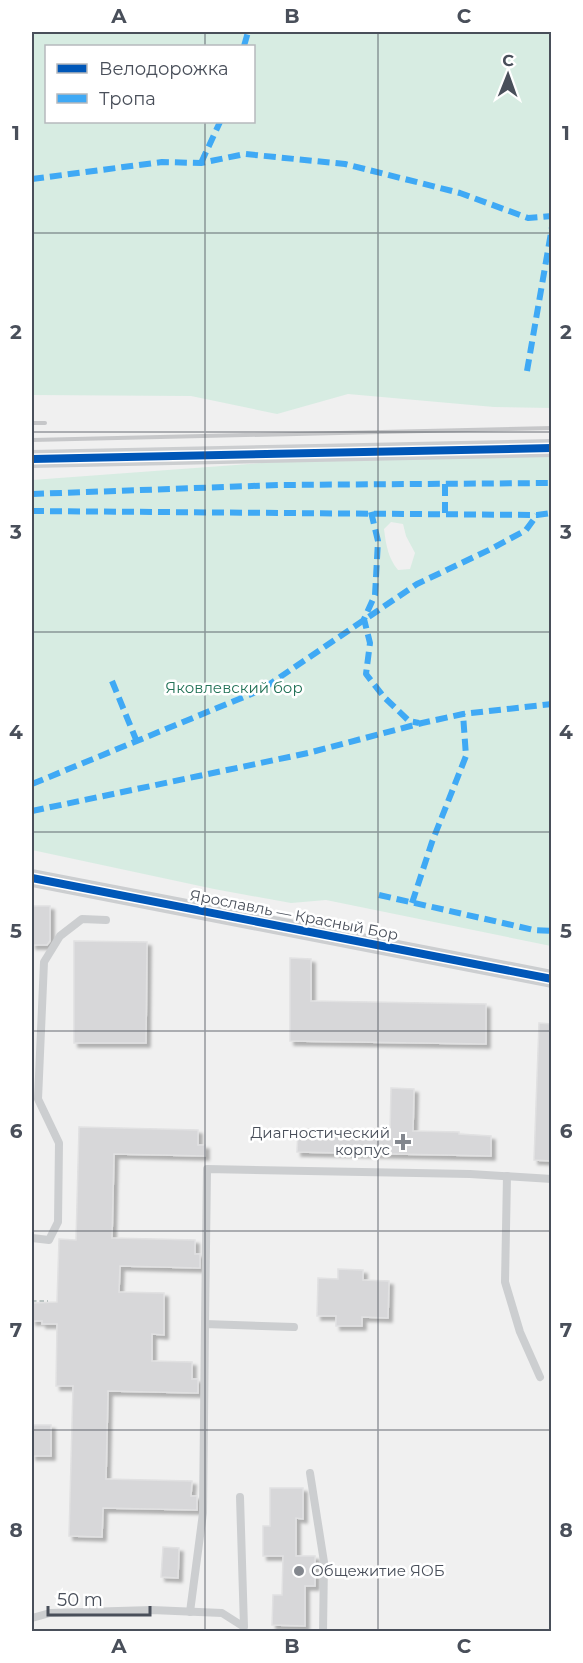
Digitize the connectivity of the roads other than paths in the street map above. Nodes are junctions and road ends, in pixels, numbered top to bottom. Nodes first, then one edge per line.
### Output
1 (552, 448) edge
2 (32, 459) edge
3 (32, 878) edge
4 (106, 920) dead end
5 (552, 979) edge
6 (507, 1176) junction
7 (552, 1179) edge
8 (32, 1238) edge
9 (205, 1324) junction
10 (294, 1327) dead end
11 (540, 1377) dead end
12 (310, 1473) dead end
13 (240, 1497) dead end
14 (190, 1612) junction
15 (32, 1618) edge
16 (247, 1629) edge
17 (323, 1632) edge

1 - 2 street
3 - 5 street, Ярославль — Красный Бор
4 - 8 lane
6 - 7 lane
6 - 9 lane
6 - 11 lane
9 - 10 lane
9 - 14 lane
12 - 17 lane
13 - 16 lane
14 - 15 lane
14 - 16 lane

